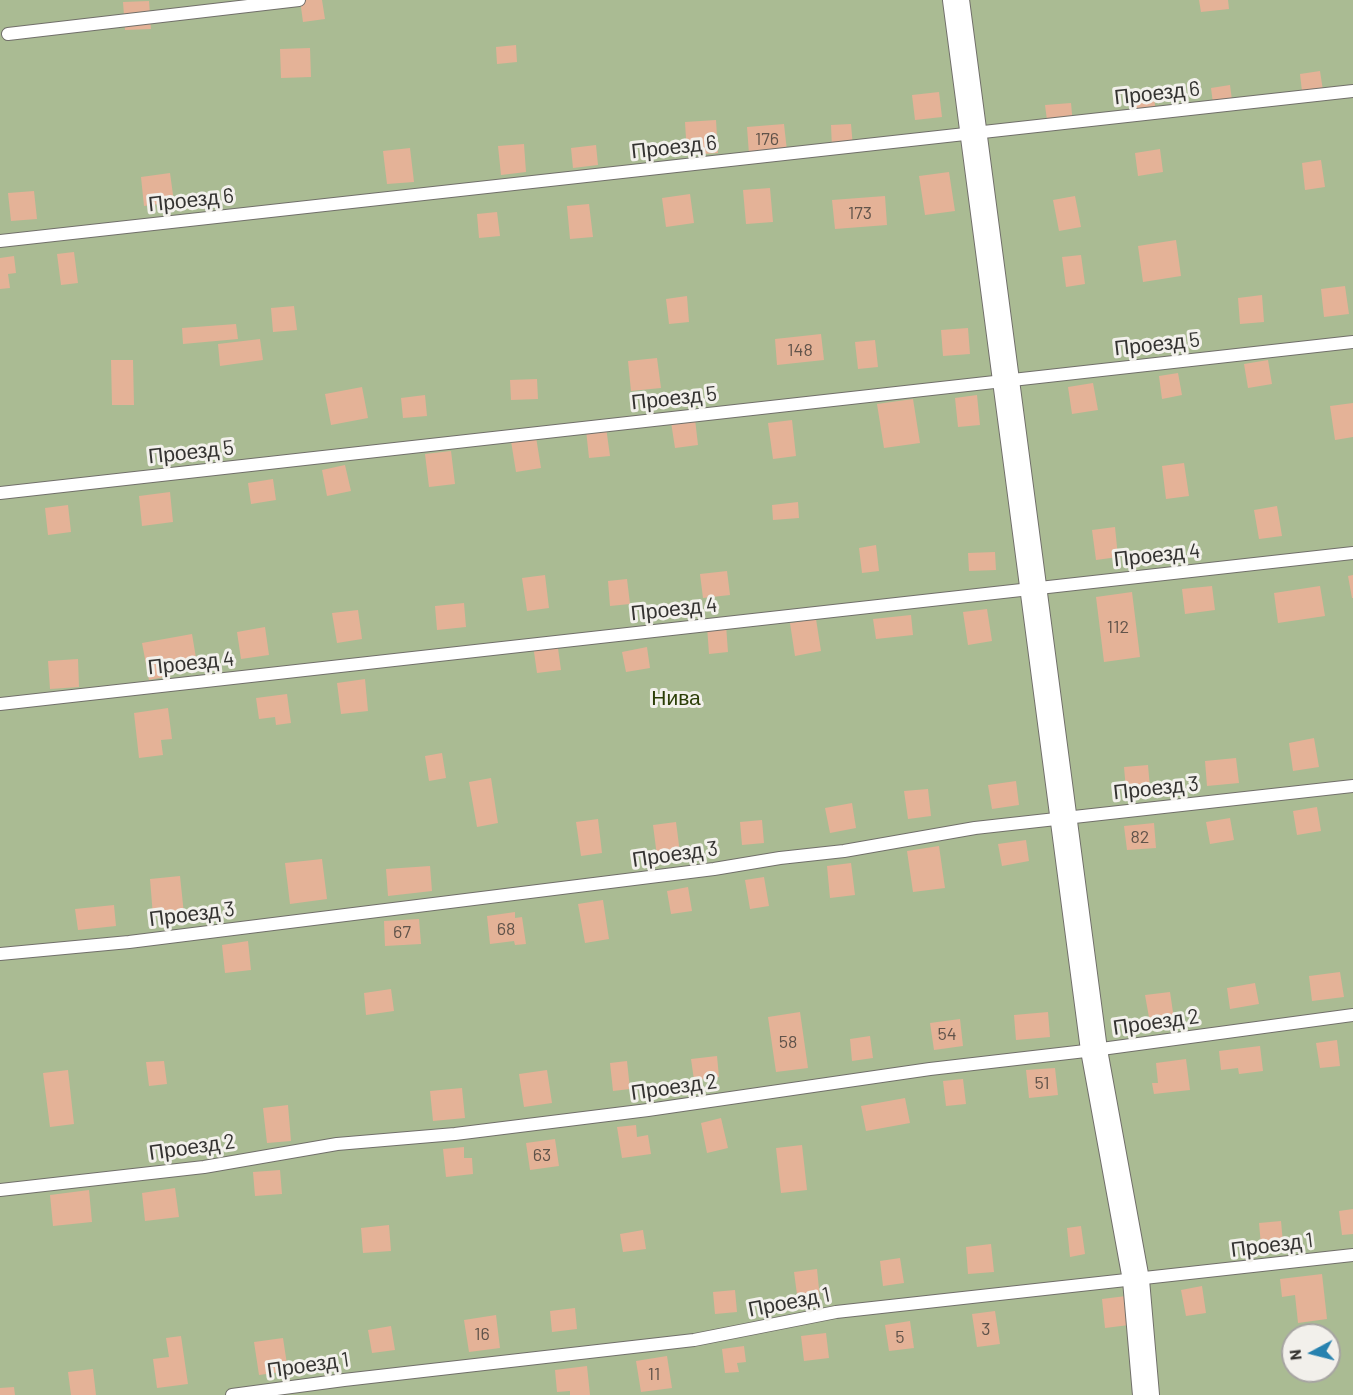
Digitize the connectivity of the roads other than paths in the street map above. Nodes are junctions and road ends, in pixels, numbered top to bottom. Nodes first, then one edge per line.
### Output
1 (299, 0) edge
2 (956, 0) edge
3 (8, 34) dead end
4 (1353, 92) edge
5 (973, 133) junction
6 (0, 241) edge
7 (1353, 342) edge
8 (1005, 381) junction
9 (0, 493) edge
10 (1353, 553) edge
11 (1032, 589) junction
12 (0, 704) edge
13 (1353, 786) edge
14 (1063, 819) junction
15 (0, 954) edge
16 (1353, 1015) edge
17 (1094, 1050) junction
18 (0, 1190) edge
19 (1353, 1255) edge
20 (1136, 1280) junction
21 (232, 1395) edge
22 (1146, 1395) edge

1 - 3 lane
2 - 5 street
4 - 5 lane, Проезд 6
5 - 6 lane, Проезд 6
5 - 8 street
7 - 8 lane, Проезд 5
8 - 9 lane, Проезд 5
8 - 11 street
10 - 11 lane, Проезд 4
11 - 12 lane, Проезд 4
11 - 14 street
13 - 14 lane, Проезд 3
14 - 15 lane, Проезд 3
14 - 17 street
16 - 17 lane, Проезд 2
17 - 18 lane, Проезд 2
17 - 20 street
19 - 20 lane, Проезд 1
20 - 21 lane, Проезд 1
20 - 22 street

